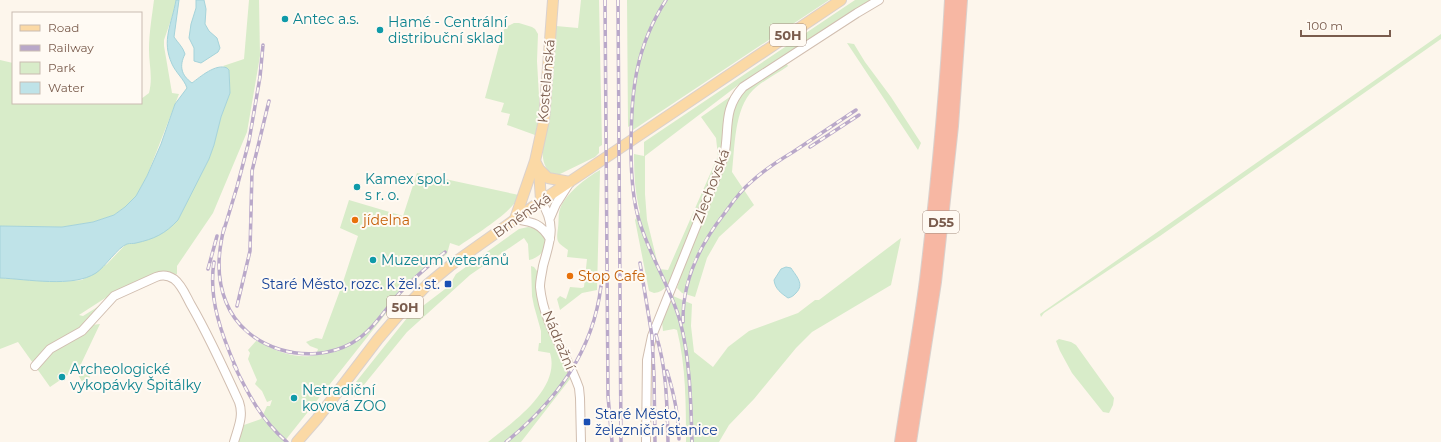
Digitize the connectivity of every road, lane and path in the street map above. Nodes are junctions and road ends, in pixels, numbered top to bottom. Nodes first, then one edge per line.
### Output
1 (553, 0) edge
2 (841, 0) edge
3 (879, 0) edge
4 (951, 0) edge
5 (961, 0) edge
6 (537, 165) junction
7 (529, 181) junction
8 (570, 182) junction
9 (541, 201) junction
10 (550, 218) junction
11 (516, 219) junction
12 (550, 239) junction
13 (35, 366) dead end
14 (234, 442) edge
15 (297, 442) edge
16 (580, 442) edge
17 (646, 442) edge
18 (901, 442) edge
19 (910, 442) edge

1 - 6 main road, Kostelanská
2 - 8 main road, 50H
3 - 17 street, Zlechovská
4 - 18 highway, D55
5 - 19 highway, D55
6 - 7 main road, Kostelanská
6 - 8 main road
6 - 9 main road, Kostelanská
7 - 9 main road
7 - 11 main road, Kostelanská
8 - 9 main road, Brněnská / 50H
8 - 10 street, Nádražní
9 - 10 street, Nádražní
9 - 11 main road, Brněnská / 50H
10 - 12 street, Nádražní
11 - 12 street
11 - 15 main road, Brněnská / 50H
12 - 16 street, Nádražní
13 - 14 street

